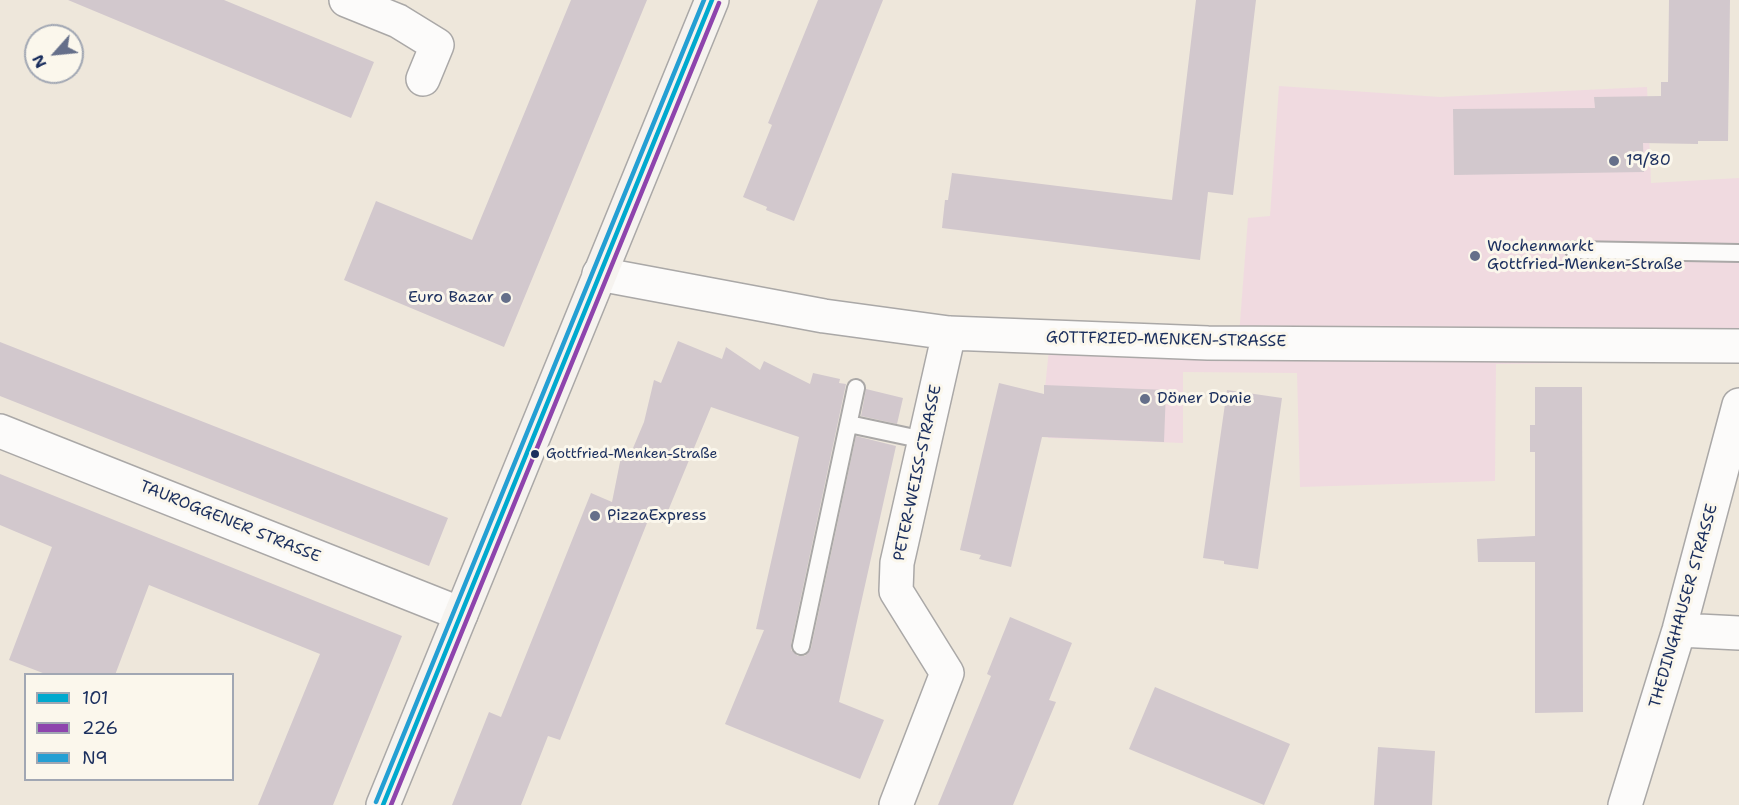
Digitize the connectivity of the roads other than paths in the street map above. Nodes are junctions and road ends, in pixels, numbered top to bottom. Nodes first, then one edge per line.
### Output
1 (346, 0) edge
2 (712, 0) edge
3 (423, 79) dead end
4 (1574, 250) dead end
5 (1739, 253) edge
6 (599, 274) junction
7 (949, 333) junction
8 (1739, 346) edge
9 (856, 388) dead end
10 (1739, 405) edge
11 (849, 424) junction
12 (0, 431) edge
13 (924, 440) junction
14 (461, 614) junction
15 (1679, 630) junction
16 (1739, 633) edge
17 (801, 646) dead end
18 (383, 805) edge
19 (896, 805) edge
20 (1625, 805) edge

1 - 3 street
2 - 6 street
4 - 5 lane
6 - 7 street, GOTTFRIED-MENKEN-STRASSE
6 - 14 street
7 - 8 street, GOTTFRIED-MENKEN-STRASSE
7 - 13 street, PETER-WEISS-STRASSE
9 - 11 lane
10 - 15 street, THEDINGHAUSER STRASSE
11 - 13 lane
11 - 17 lane
12 - 14 street, TAUROGGENER STRASSE
13 - 19 street, PETER-WEISS-STRASSE
14 - 18 street
15 - 16 street
15 - 20 street, THEDINGHAUSER STRASSE

